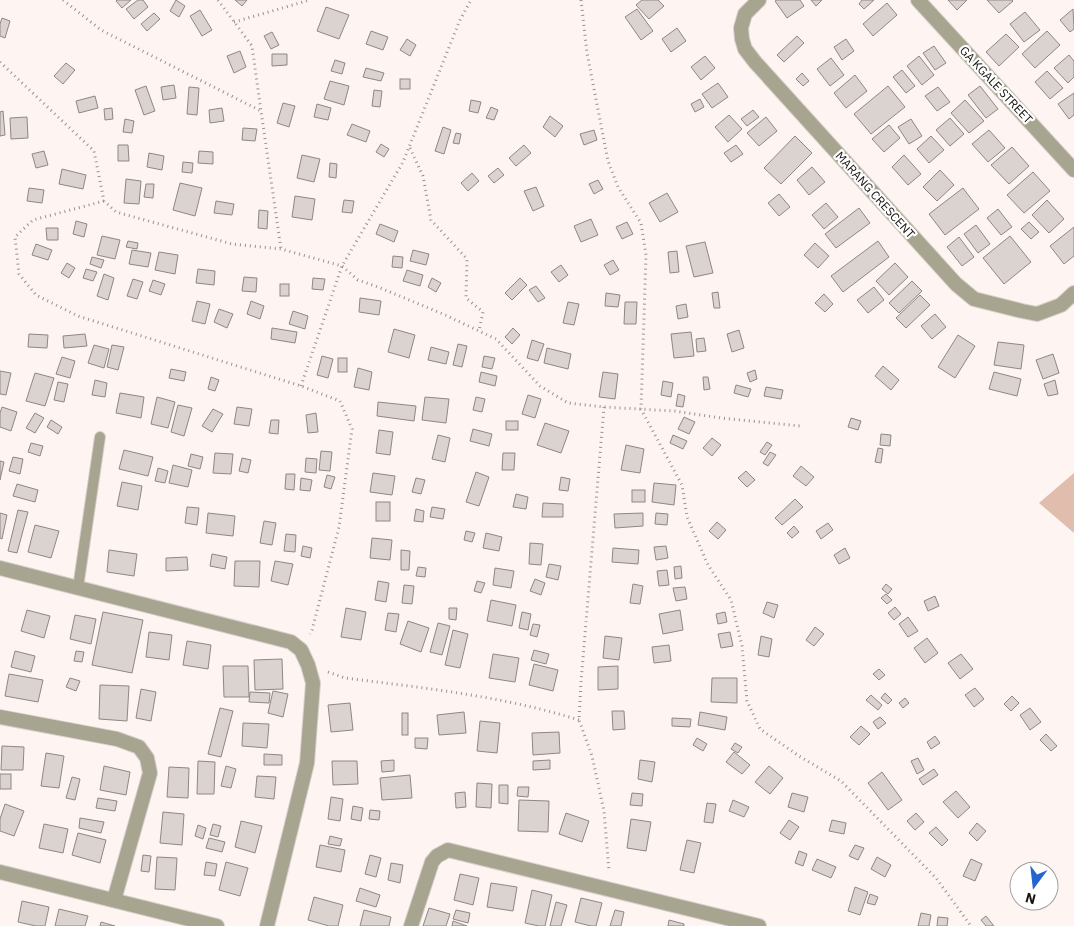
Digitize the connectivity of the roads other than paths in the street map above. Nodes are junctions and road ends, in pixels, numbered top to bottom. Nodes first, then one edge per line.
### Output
1 (759, 0) edge
2 (918, 0) edge
3 (1074, 170) edge
4 (1074, 293) edge
5 (100, 437) dead end
6 (0, 568) edge
7 (78, 588) junction
8 (0, 717) edge
9 (0, 872) edge
10 (114, 900) junction
11 (217, 926) edge
12 (267, 926) edge
13 (411, 926) edge
14 (759, 926) edge

1 - 4 street, MARANG CRESCENT
2 - 3 street, GA KGALE STREET
5 - 7 lane
6 - 7 street
7 - 12 street
8 - 10 street
9 - 10 street
10 - 11 street
13 - 14 street

